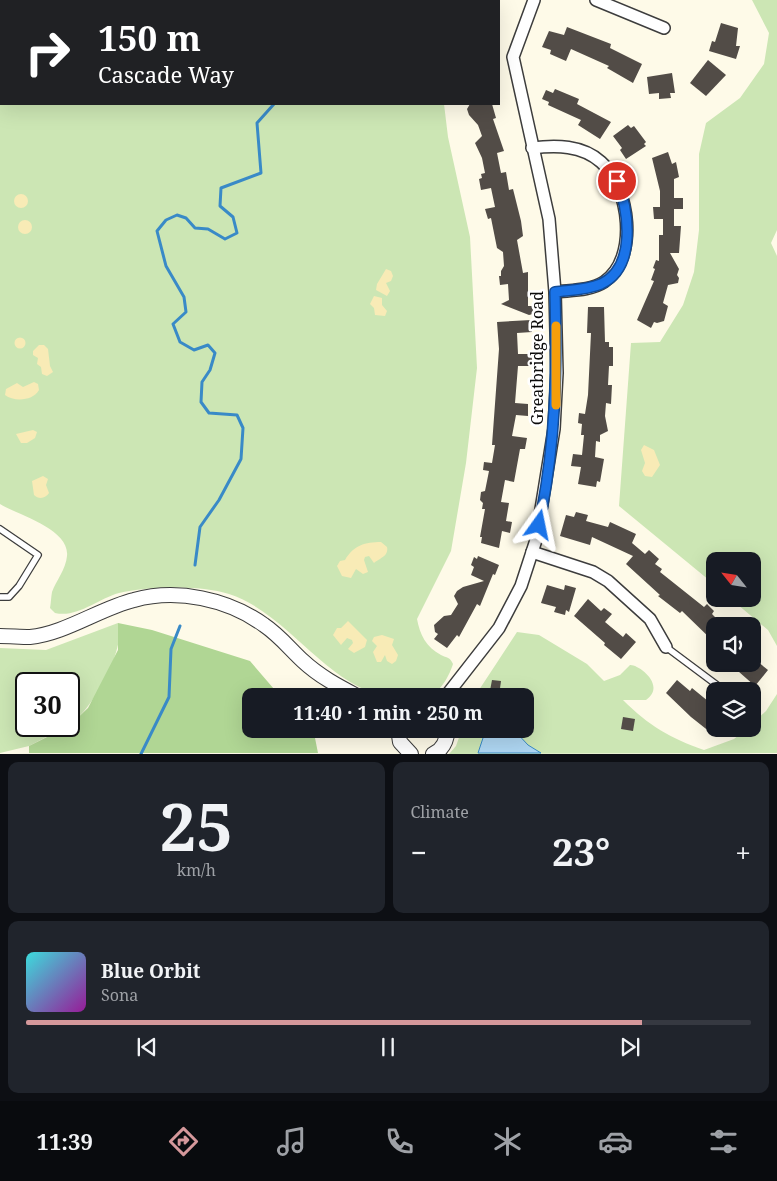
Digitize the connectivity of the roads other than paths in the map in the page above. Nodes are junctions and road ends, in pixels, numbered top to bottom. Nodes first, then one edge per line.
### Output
1 (534, 0) edge
2 (596, 0) edge
3 (664, 28) dead end
4 (532, 148) junction
5 (555, 292) junction
6 (0, 529) edge
7 (532, 552) junction
8 (0, 597) edge
9 (0, 636) edge
10 (666, 647) joint
11 (712, 682) edge
12 (341, 688) edge
13 (452, 688) edge
14 (399, 738) edge
15 (446, 738) edge
16 (411, 754) edge
17 (432, 754) edge

1 - 4 street, Greatbridge Road
2 - 3 street
4 - 5 street, Greatbridge Road
4 - 5 street
5 - 7 street, Greatbridge Road
6 - 8 lane
7 - 10 street
7 - 13 street, Greatbridge Road
9 - 12 street
10 - 11 lane
14 - 16 street
15 - 17 street

